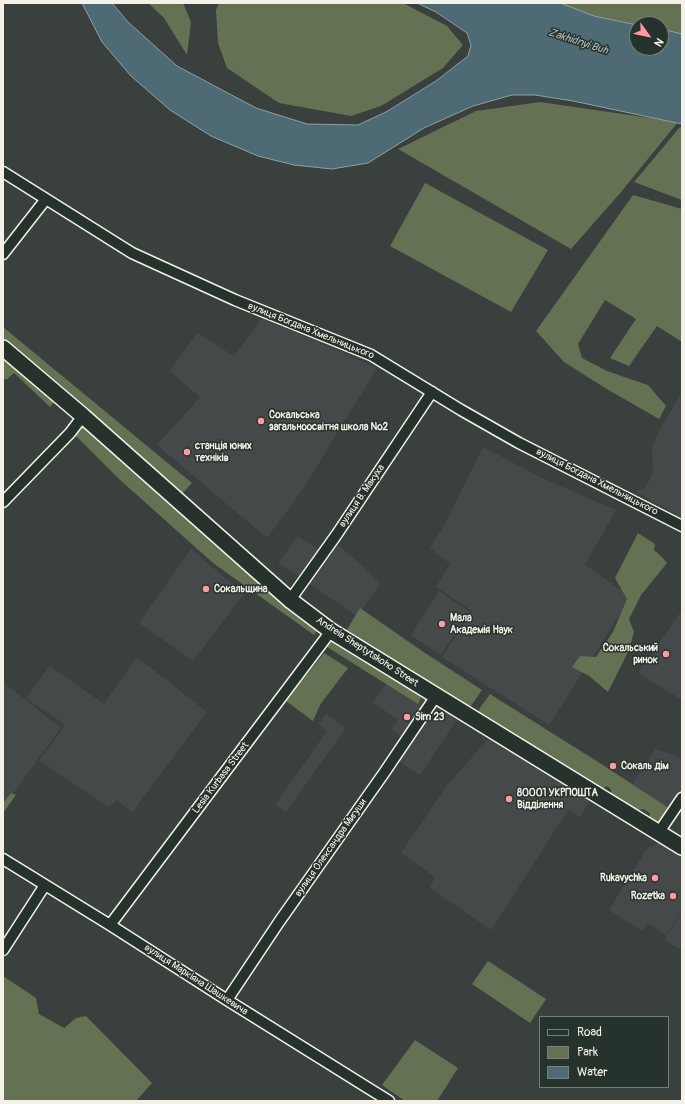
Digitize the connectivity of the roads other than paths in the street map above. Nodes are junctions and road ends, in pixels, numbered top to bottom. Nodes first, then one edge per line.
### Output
1 (3, 172) edge
2 (46, 199) junction
3 (3, 254) edge
4 (3, 348) edge
5 (432, 392) junction
6 (83, 416) junction
7 (3, 502) edge
8 (682, 526) edge
9 (290, 600) junction
10 (331, 631) junction
11 (436, 696) junction
12 (682, 798) edge
13 (659, 832) junction
14 (682, 847) edge
15 (3, 859) edge
16 (45, 885) junction
17 (110, 925) junction
18 (3, 950) edge
19 (227, 1000) junction
20 (389, 1101) edge

1 - 2 street, вулиця Богдана Хмельницького
2 - 3 street
2 - 5 street, вулиця Богдана Хмельницького
4 - 6 street, Andreia Sheptytskoho Street
5 - 8 street, вулиця Богдана Хмельницького
5 - 9 street, вулиця В. Макуха
6 - 7 street
6 - 9 street, Andreia Sheptytskoho Street
9 - 10 street, Andreia Sheptytskoho Street
10 - 11 street, Andreia Sheptytskoho Street
10 - 17 street, Lesia Kurbasa Street
11 - 13 street, Andreia Sheptytskoho Street
11 - 19 street, вулиця Олександра Мигуши
12 - 13 street
13 - 14 street, Andreia Sheptytskoho Street
15 - 16 street, вулиця Маркіяна Шашкевича
16 - 17 street, вулиця Маркіяна Шашкевича
16 - 18 street
17 - 19 street, вулиця Маркіяна Шашкевича
19 - 20 street, вулиця Маркіяна Шашкевича

